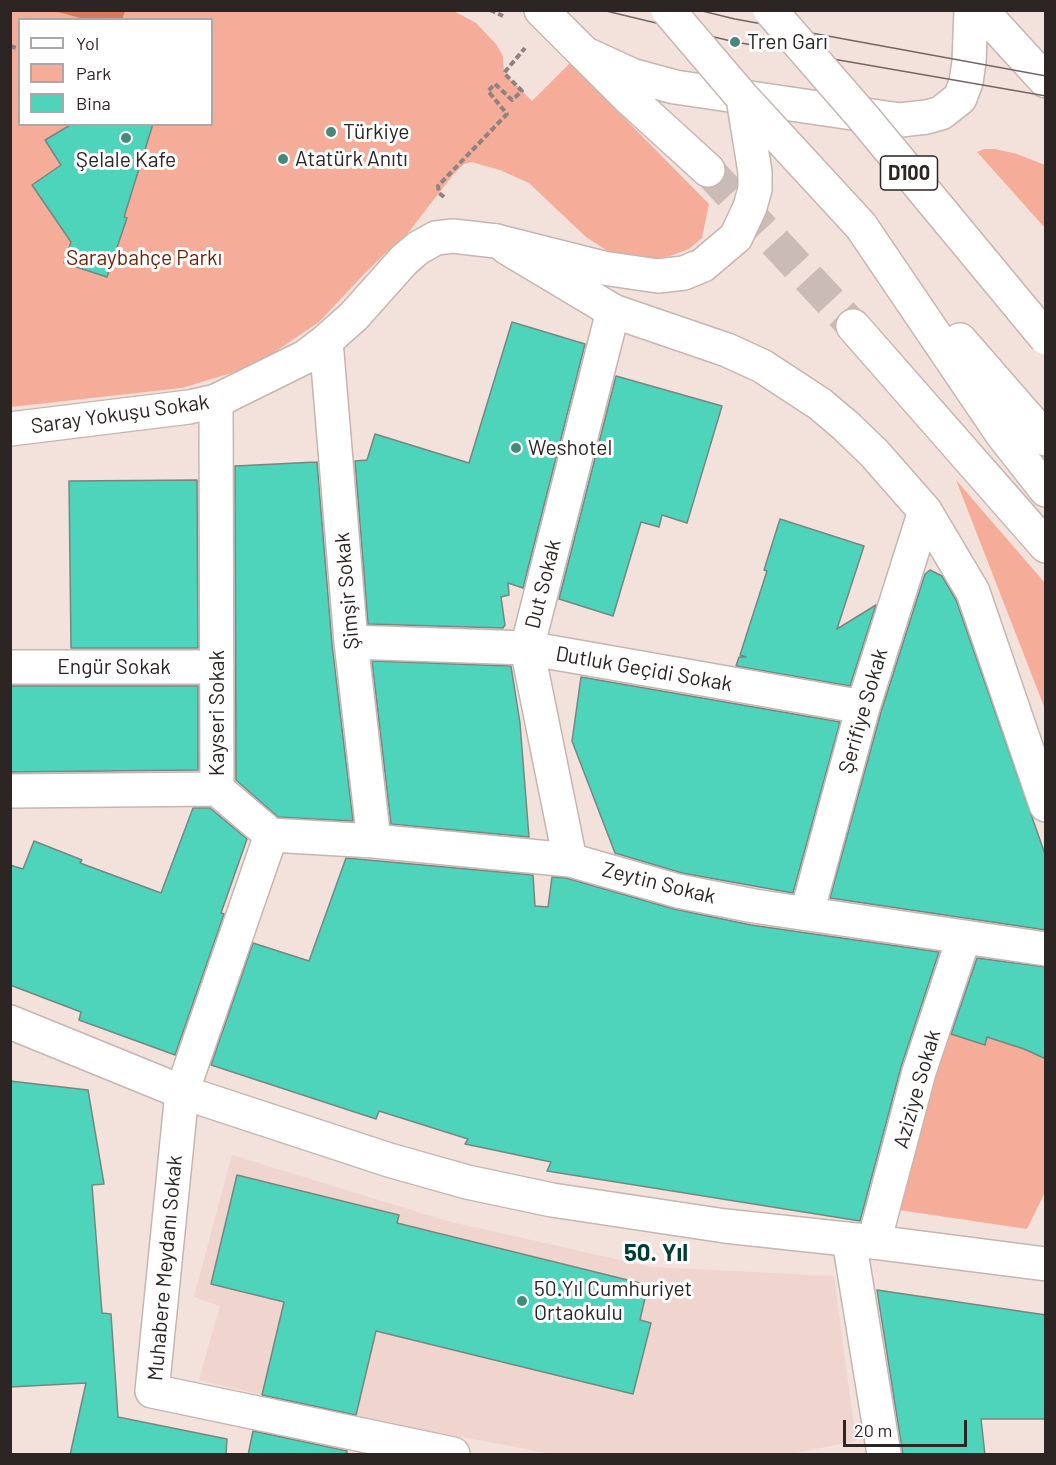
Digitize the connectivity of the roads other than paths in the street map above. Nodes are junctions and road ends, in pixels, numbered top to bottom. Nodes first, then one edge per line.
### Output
1 (541, 10) edge
2 (668, 10) edge
3 (770, 10) edge
4 (971, 10) edge
5 (981, 10) edge
6 (586, 54) junction
7 (1046, 81) edge
8 (743, 98) junction
9 (708, 170) tunnel mouth
10 (496, 241) junction
11 (613, 311) junction
12 (853, 326) tunnel mouth
13 (1046, 338) edge
14 (326, 341) junction
15 (216, 401) junction
16 (10, 429) edge
17 (1025, 430) edge
18 (1046, 490) edge
19 (925, 511) junction
20 (1046, 546) edge
21 (351, 642) junction
22 (527, 648) junction
23 (10, 667) edge
24 (217, 667) junction
25 (863, 708) junction
26 (217, 789) junction
27 (10, 791) edge
28 (1046, 805) edge
29 (271, 835) junction
30 (374, 841) junction
31 (570, 860) junction
32 (807, 913) junction
33 (964, 937) junction
34 (1046, 949) edge
35 (10, 1022) edge
36 (182, 1092) junction
37 (862, 1241) junction
38 (1046, 1264) edge
39 (453, 1455) edge
40 (884, 1455) edge

1 - 6 main road
2 - 8 main road, bridge
3 - 13 main road, D100, bridge
4 - 6 main road
5 - 7 main road
6 - 9 main road
8 - 10 main road, Saray Yokuşu Sokak, bridge
8 - 17 main road, bridge
10 - 11 main road
10 - 14 main road, Saray Yokuşu Sokak
11 - 19 main road
11 - 22 main road, Dut Sokak
12 - 20 main road
14 - 15 main road, Saray Yokuşu Sokak
14 - 21 main road, Şimşir Sokak
15 - 16 main road, Saray Yokuşu Sokak
15 - 24 main road, Kayseri Sokak
17 - 18 main road
19 - 25 main road, Şerifiye Sokak
19 - 28 main road
21 - 22 main road, Dutluk Geçidi Sokak
21 - 30 main road, Şimşir Sokak
22 - 25 main road, Dutluk Geçidi Sokak
22 - 31 main road, Dut Sokak
23 - 24 main road, Engür Sokak
24 - 26 main road, Kayseri Sokak
25 - 32 main road, Şerifiye Sokak
26 - 27 main road
26 - 29 main road, Kayseri Sokak
29 - 30 main road, Zeytin Sokak
29 - 36 main road
30 - 31 main road, Zeytin Sokak
31 - 32 main road, Zeytin Sokak
32 - 33 main road, Zeytin Sokak
33 - 34 main road, Zeytin Sokak
33 - 37 main road, Aziziye Sokak
35 - 36 main road
36 - 37 main road
36 - 39 main road, Muhabere Meydanı Sokak
37 - 38 main road
37 - 40 main road

